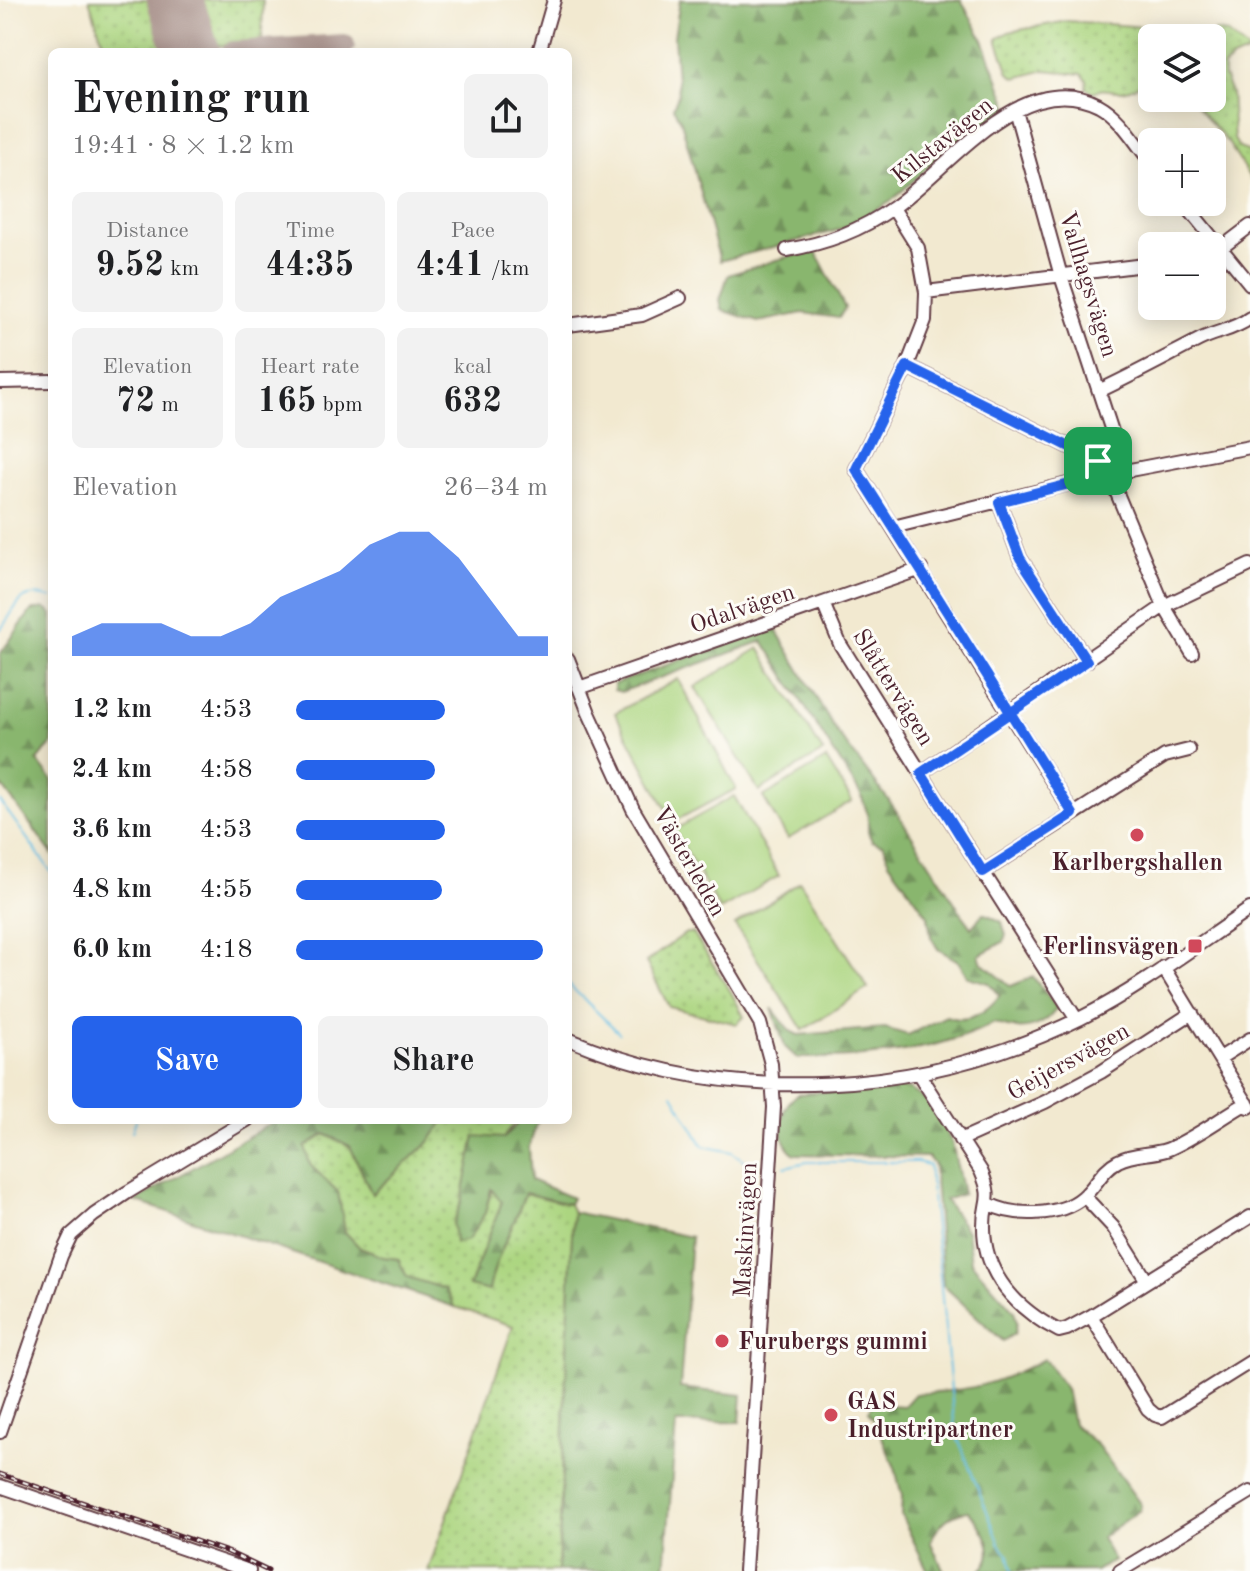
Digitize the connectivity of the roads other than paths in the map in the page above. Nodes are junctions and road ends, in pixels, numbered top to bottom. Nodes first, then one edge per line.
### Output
1 (554, 0) edge
2 (540, 48) edge
3 (1015, 110) junction
4 (1138, 146) edge
5 (893, 208) junction
6 (1250, 226) edge
7 (1226, 245) edge
8 (787, 250) dead end
9 (1226, 261) edge
10 (1138, 266) edge
11 (1061, 276) junction
12 (1250, 284) edge
13 (926, 292) junction
14 (680, 298) dead end
15 (1250, 318) edge
16 (572, 324) edge
17 (907, 366) junction
18 (48, 381) edge
19 (0, 382) edge
20 (1099, 391) junction
21 (1250, 447) edge
22 (1125, 471) junction
23 (1109, 474) junction
24 (999, 502) junction
25 (893, 527) junction
26 (1250, 565) edge
27 (921, 569) junction
28 (823, 603) junction
29 (1164, 606) junction
30 (1192, 653) dead end
31 (1087, 661) junction
32 (572, 670) edge
33 (579, 688) junction
34 (1011, 713) junction
35 (1189, 750) dead end
36 (921, 773) junction
37 (1073, 814) junction
38 (983, 872) junction
39 (1250, 909) edge
40 (1163, 967) junction
41 (1192, 1013) junction
42 (1077, 1020) junction
43 (1250, 1039) edge
44 (572, 1040) edge
45 (1220, 1058) junction
46 (918, 1073) junction
47 (773, 1083) junction
48 (1248, 1106) edge
49 (240, 1124) edge
50 (960, 1140) junction
51 (1084, 1196) junction
52 (989, 1204) junction
53 (1250, 1217) edge
54 (1147, 1281) junction
55 (1091, 1316) junction
56 (1250, 1362) edge
57 (0, 1432) edge
58 (0, 1486) edge
59 (1250, 1492) edge
60 (249, 1571) edge
61 (745, 1571) edge
62 (1120, 1571) edge

1 - 2 street
3 - 4 street, Kilstavägen
3 - 5 street, Kilstavägen
3 - 11 street, Vallhagsvägen
5 - 8 street, Kilstavägen
5 - 13 street
6 - 7 street
9 - 12 street
10 - 11 street
11 - 13 street
11 - 20 street, Vallhagsvägen
13 - 17 street
14 - 16 street
15 - 20 street
17 - 23 street
17 - 25 street
18 - 19 street
20 - 22 street, Vallhagsvägen
21 - 22 street
22 - 23 street
23 - 24 street
23 - 29 street
24 - 25 street
24 - 31 street
25 - 27 street
26 - 29 street
27 - 28 street, Odalvägen
27 - 34 street
28 - 33 street, Odalvägen
28 - 36 street, Slåttervägen
29 - 30 street
29 - 31 street
31 - 34 street
32 - 33 street, Västerleden
33 - 47 street, Västerleden
34 - 36 street
34 - 37 street
35 - 37 street
36 - 38 street, Slåttervägen
37 - 38 street
38 - 42 street, Slåttervägen
39 - 40 street
40 - 41 street
40 - 42 street
41 - 45 street
41 - 50 street, Geijersvägen
42 - 46 street
43 - 45 street
44 - 47 street
45 - 48 street
46 - 47 street
46 - 50 street
47 - 61 street, Maskinvägen
48 - 51 street
49 - 57 street
50 - 52 street
51 - 52 street
51 - 54 street
52 - 55 street
53 - 54 street
54 - 55 street
55 - 56 street
58 - 60 street
59 - 62 street

